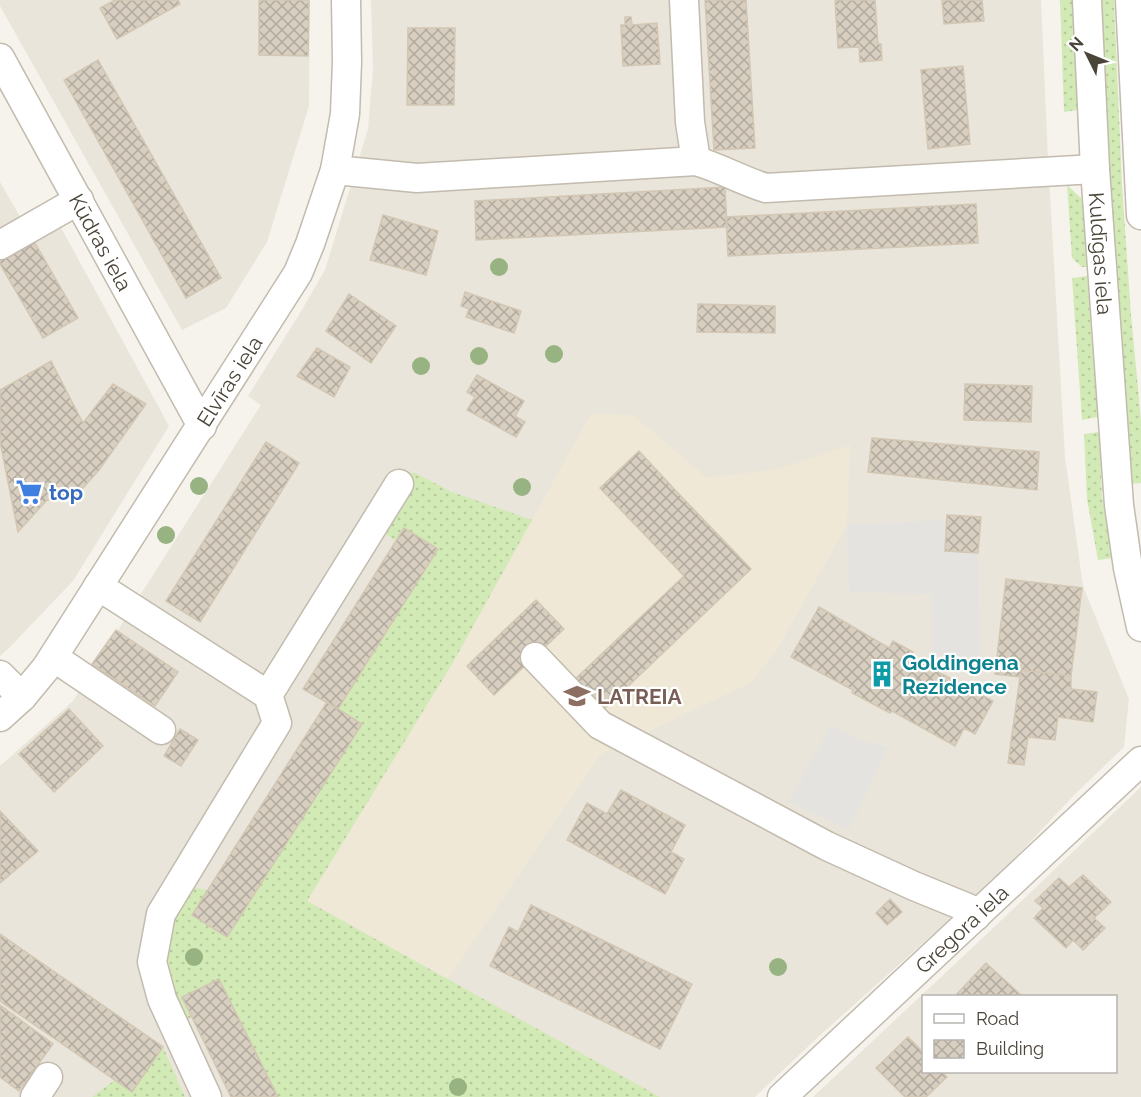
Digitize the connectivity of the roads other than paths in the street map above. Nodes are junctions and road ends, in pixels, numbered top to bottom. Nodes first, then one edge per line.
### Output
1 (346, 0) edge
2 (1087, 0) edge
3 (680, 1) edge
4 (1134, 6) edge
5 (0, 58) edge
6 (696, 161) junction
7 (1095, 169) junction
8 (335, 170) junction
9 (79, 200) junction
10 (1141, 215) edge
11 (0, 245) edge
12 (202, 426) junction
13 (399, 484) dead end
14 (1130, 503) edge
15 (98, 586) junction
16 (1141, 627) edge
17 (535, 657) dead end
18 (65, 665) dead end
19 (0, 675) edge
20 (268, 695) junction
21 (22, 697) junction
22 (0, 717) edge
23 (161, 730) dead end
24 (1141, 761) edge
25 (976, 916) junction
26 (207, 1097) edge
27 (782, 1097) edge

1 - 8 street, Elvīras iela
2 - 7 street, Kuldīgas iela
3 - 6 street
4 - 10 street, Kuldīgas iela
5 - 9 street, Kūdras iela
6 - 7 street
6 - 8 street
7 - 14 street, Kuldīgas iela
8 - 12 street, Elvīras iela
9 - 11 street
9 - 12 street, Kūdras iela
12 - 15 street, Elvīras iela
13 - 20 street
14 - 16 street, Kuldīgas iela
15 - 20 street
15 - 21 street, Elvīras iela
17 - 25 street
18 - 23 street
19 - 21 street
20 - 26 street
21 - 22 street, Elvīras iela
24 - 25 street, Gregora iela
25 - 27 street, Gregora iela

